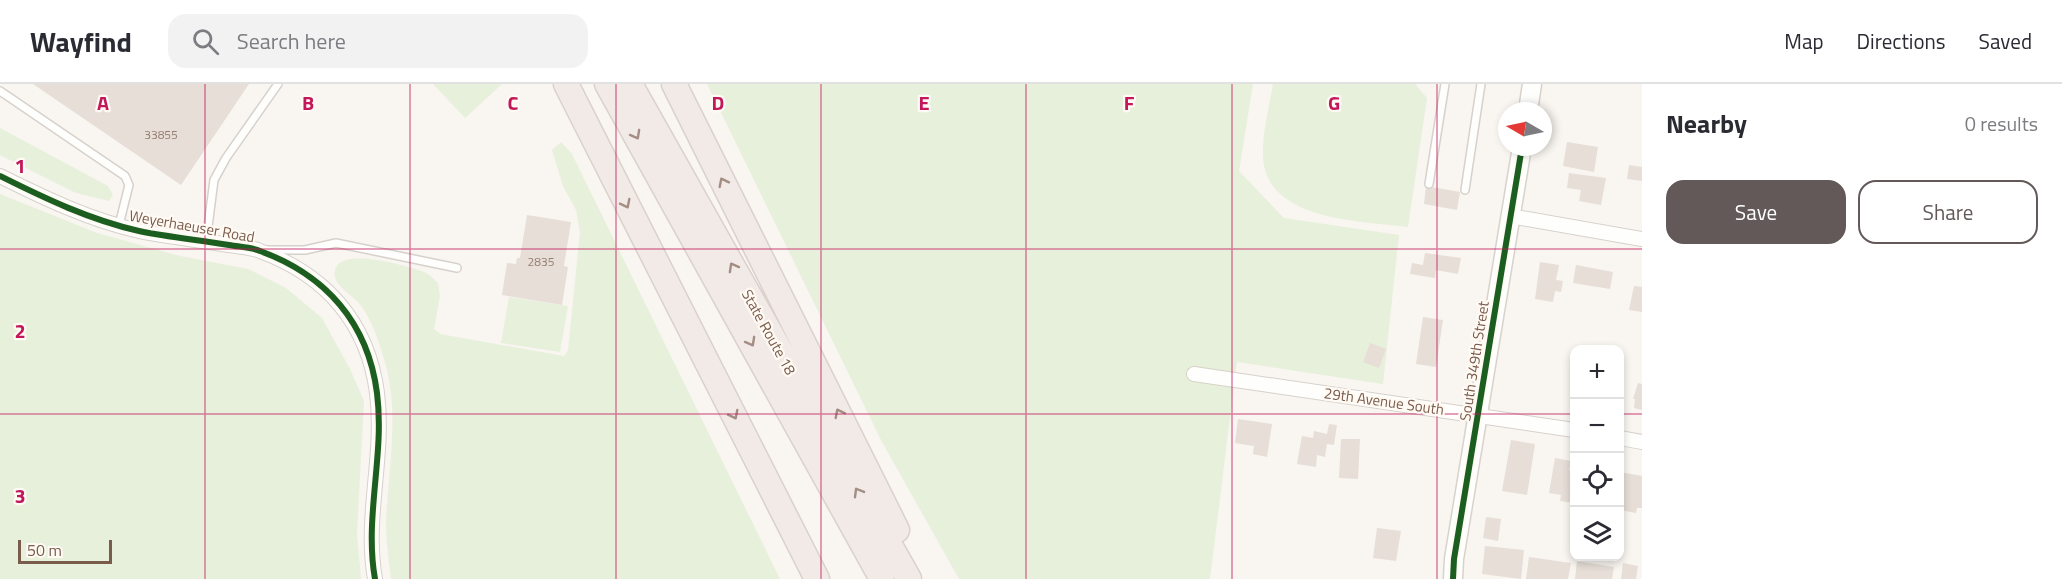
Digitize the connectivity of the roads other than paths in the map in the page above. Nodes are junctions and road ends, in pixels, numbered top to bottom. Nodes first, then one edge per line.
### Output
1 (278, 84) edge
2 (551, 84) edge
3 (566, 84) edge
4 (607, 84) edge
5 (630, 84) edge
6 (674, 84) edge
7 (1445, 84) edge
8 (1482, 84) edge
9 (1532, 84) edge
10 (0, 91) edge
11 (1529, 102) edge
12 (600, 152) junction
13 (1520, 156) edge
14 (0, 176) edge
15 (1429, 184) dead end
16 (1465, 190) dead end
17 (1510, 216) junction
18 (119, 225) junction
19 (1642, 238) edge
20 (206, 242) junction
21 (259, 250) junction
22 (457, 268) dead end
23 (1194, 374) dead end
24 (1478, 414) junction
25 (1570, 429) edge
26 (1624, 439) edge
27 (1642, 442) edge
28 (375, 579) edge
29 (817, 579) edge
30 (882, 579) edge
31 (909, 579) edge
32 (919, 579) edge
33 (1453, 579) edge

1 - 20 lane
2 - 12 highway
3 - 12 highway
4 -> 30 highway, State Route 18
31 -> 5 highway, State Route 18
32 -> 6 highway
7 - 15 lane
8 - 16 lane
9 - 11 street
10 - 18 lane
12 -> 29 highway
13 - 17 street, South 349th Street
14 - 18 street, Weyerhaeuser Road
17 - 19 street
17 - 24 street, South 349th Street
18 - 20 street, Weyerhaeuser Road
20 - 21 street, Weyerhaeuser Road
21 - 22 lane
21 - 28 street, Weyerhaeuser Road
23 - 24 street, 29th Avenue South
24 - 25 street, 29th Avenue South
24 - 33 street, South 349th Street
26 - 27 street

